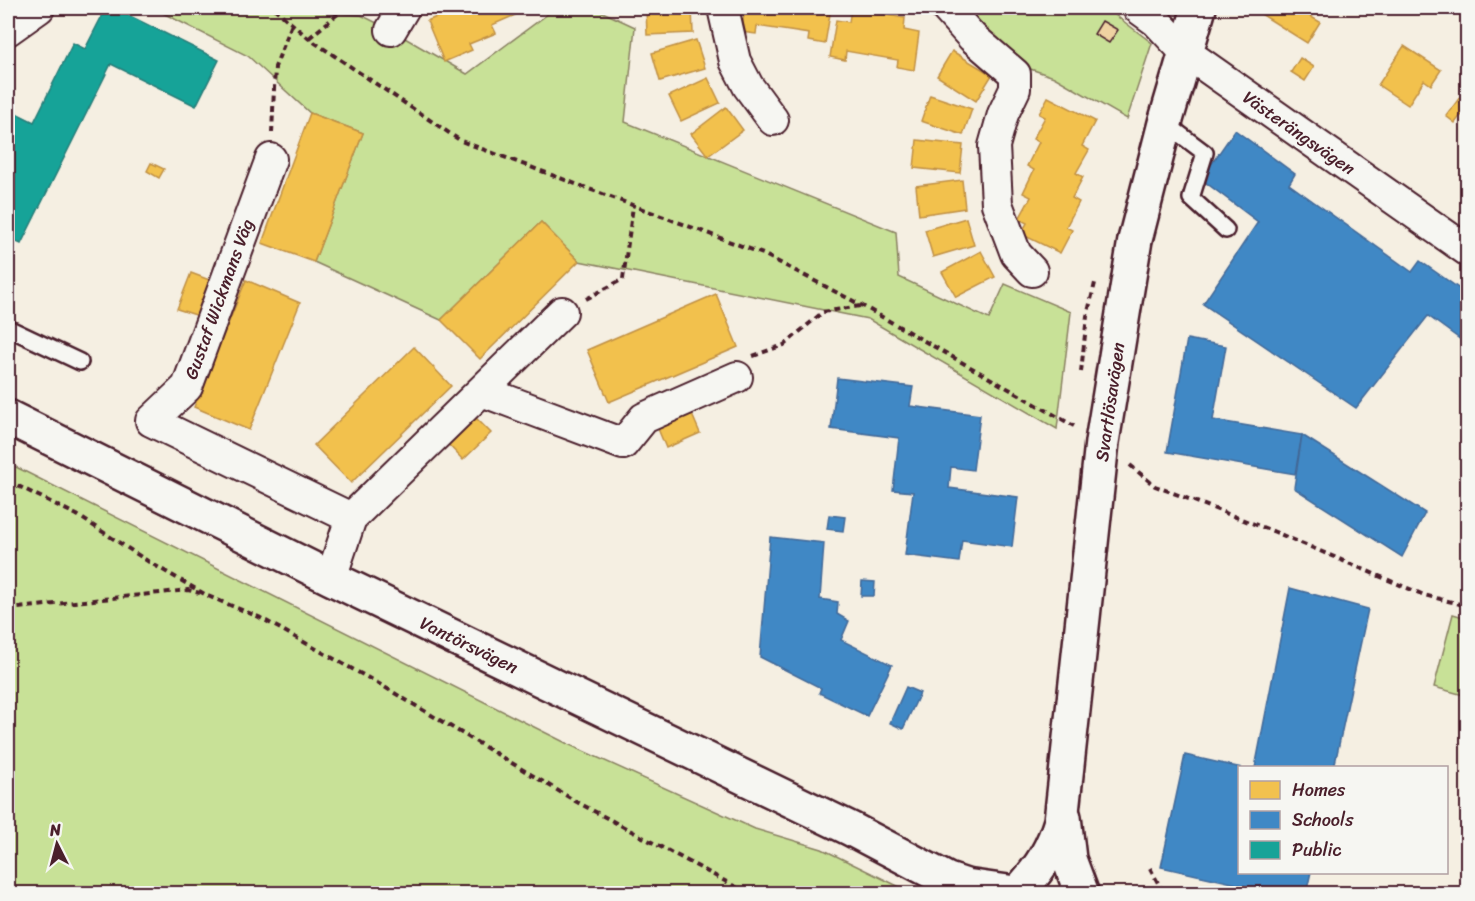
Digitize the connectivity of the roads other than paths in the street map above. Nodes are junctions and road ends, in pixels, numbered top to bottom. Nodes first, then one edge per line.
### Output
1 (39, 8) edge
2 (723, 8) edge
3 (946, 8) edge
4 (1138, 8) edge
5 (1199, 8) edge
6 (8, 30) edge
7 (1185, 52) junction
8 (773, 120) dead end
9 (1165, 123) junction
10 (271, 159) road end
11 (1226, 230) dead end
12 (1467, 251) edge
13 (1032, 271) dead end
14 (562, 312) road end
15 (8, 328) edge
16 (80, 362) dead end
17 (737, 377) road end
18 (482, 391) junction
19 (8, 417) edge
20 (351, 518) junction
21 (332, 578) junction
22 (1064, 804) junction
23 (931, 873) junction
24 (1018, 891) edge
25 (958, 894) edge
26 (1078, 894) edge
27 (1082, 894) edge

1 - 6 street
2 - 8 street
3 - 13 street
4 - 7 street, Västerängsvägen
5 - 7 street, Svartlösavägen
7 - 9 street, Svartlösavägen
7 - 12 street, Västerängsvägen
9 - 11 lane
9 - 22 street, Svartlösavägen
10 - 20 street, Gustaf Wickmans Väg
14 - 18 street
15 - 16 lane
17 - 18 street
18 - 20 street
19 - 21 street, Vantörsvägen
20 - 21 street
21 - 23 street, Vantörsvägen
22 - 24 street, Svartlösavägen
22 - 27 street, Svartlösavägen
23 - 24 street, Vantörsvägen
23 - 25 street, Vantörsvägen
24 - 26 street, Vantörsvägen

